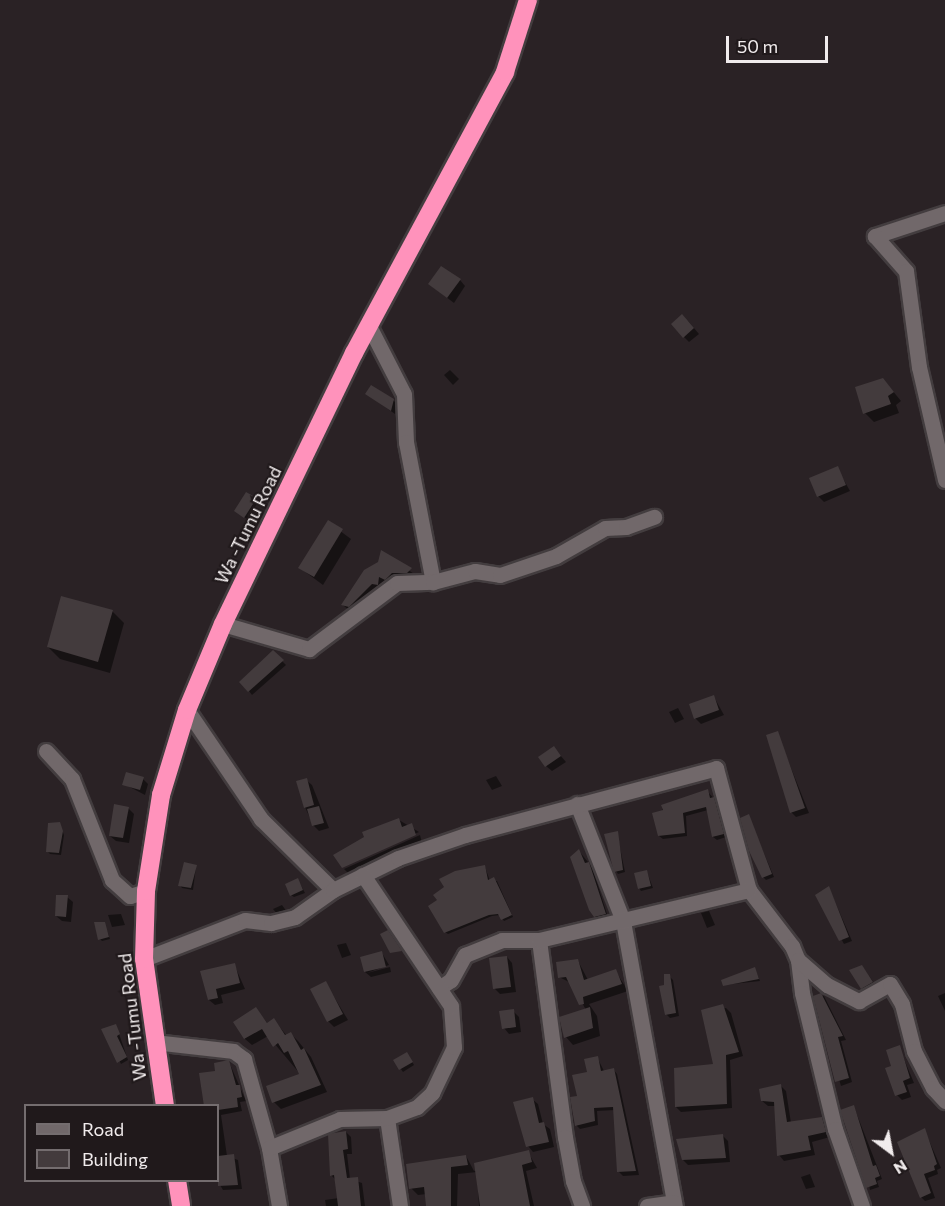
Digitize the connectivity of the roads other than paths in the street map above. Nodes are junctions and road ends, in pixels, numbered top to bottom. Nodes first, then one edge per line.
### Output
1 (528, 0) edge
2 (945, 213) edge
3 (369, 326) junction
4 (945, 480) edge
5 (654, 517) dead end
6 (433, 582) junction
7 (223, 624) junction
8 (187, 710) junction
9 (46, 751) dead end
10 (577, 804) junction
11 (363, 875) junction
12 (749, 890) junction
13 (146, 891) junction
14 (333, 891) junction
15 (623, 921) junction
16 (539, 940) junction
17 (144, 959) junction
18 (798, 960) junction
19 (439, 988) junction
20 (154, 1042) junction
21 (945, 1101) edge
22 (165, 1104) edge
23 (387, 1118) junction
24 (269, 1148) junction
25 (177, 1182) edge
26 (675, 1204) edge
27 (182, 1206) edge
28 (279, 1206) edge
29 (400, 1206) edge
30 (582, 1206) edge
31 (647, 1206) edge
32 (862, 1206) edge

1 - 3 highway, Wa -Tumu Road
2 - 4 street
3 - 6 street
3 - 7 highway, Wa -Tumu Road
5 - 6 street
6 - 7 street
7 - 8 highway, Wa -Tumu Road
8 - 13 highway, Wa -Tumu Road
8 - 14 street
9 - 13 street
10 - 11 street
10 - 12 street
10 - 15 street
11 - 14 street
11 - 19 street
12 - 15 street
12 - 18 street
13 - 17 highway, Wa -Tumu Road
14 - 17 street
15 - 16 street
15 - 26 street
16 - 19 street
16 - 30 street
17 - 20 highway, Wa -Tumu Road
18 - 21 street
18 - 32 street
19 - 23 street
20 - 22 highway, Wa -Tumu Road
20 - 24 street
23 - 24 street
23 - 29 street
24 - 28 street
25 - 27 highway
26 - 31 street

